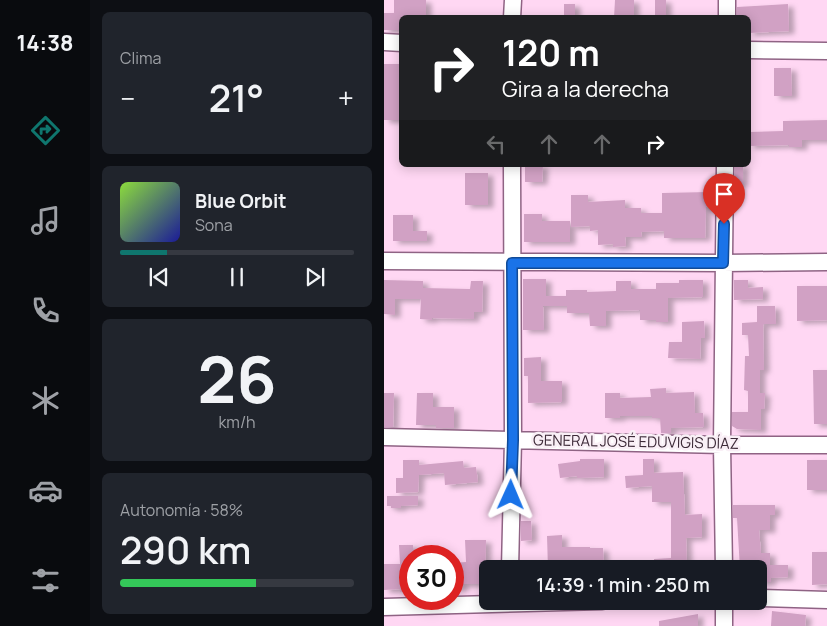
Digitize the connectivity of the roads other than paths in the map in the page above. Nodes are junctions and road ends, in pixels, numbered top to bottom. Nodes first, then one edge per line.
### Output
1 (513, 0) edge
2 (727, 0) edge
3 (512, 15) edge
4 (727, 15) edge
5 (384, 42) edge
6 (399, 43) edge
7 (751, 50) edge
8 (827, 51) edge
9 (512, 167) edge
10 (724, 167) edge
11 (384, 261) edge
12 (827, 262) edge
13 (512, 263) junction
14 (723, 263) junction
15 (384, 437) edge
16 (513, 440) junction
17 (722, 445) junction
18 (827, 445) edge
19 (510, 560) edge
20 (724, 560) edge
21 (767, 598) edge
22 (827, 600) edge
23 (479, 604) edge
24 (384, 607) edge
25 (724, 610) edge
26 (724, 626) edge

1 - 3 street
2 - 4 street
5 - 6 street
7 - 8 street
9 - 13 street
10 - 14 street
11 - 13 street
12 - 14 street
13 - 14 street
13 - 16 street
14 - 17 street
15 - 16 street, GENERAL JOSÉ EDUVIGIS DÍAZ
16 - 17 street, GENERAL JOSÉ EDUVIGIS DÍAZ
16 - 19 street
17 - 18 street, GENERAL JOSÉ EDUVIGIS DÍAZ
17 - 20 street
21 - 22 street
23 - 24 street
25 - 26 street

